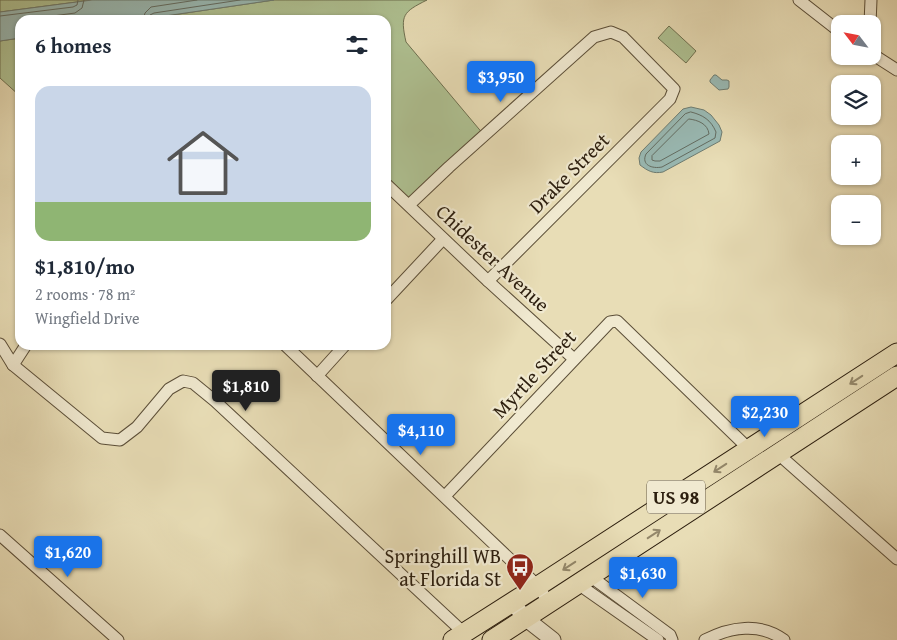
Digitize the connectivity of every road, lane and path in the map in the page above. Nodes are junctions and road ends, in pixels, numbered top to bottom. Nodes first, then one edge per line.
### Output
1 (799, 0) edge
2 (871, 0) edge
3 (870, 15) edge
4 (831, 25) edge
5 (881, 60) edge
6 (897, 70) edge
7 (391, 189) edge
8 (409, 205) junction
9 (443, 238) junction
10 (488, 281) junction
11 (391, 295) edge
12 (0, 344) edge
13 (23, 350) edge
14 (290, 350) edge
15 (340, 350) edge
16 (897, 353) edge
17 (574, 359) junction
18 (13, 365) junction
19 (317, 376) junction
20 (897, 376) edge
21 (749, 450) junction
22 (777, 453) junction
23 (445, 496) junction
24 (0, 535) edge
25 (897, 559) edge
26 (584, 580) junction
27 (538, 586) junction
28 (549, 602) junction
29 (513, 603) junction
30 (525, 618) junction
31 (459, 636) edge
32 (118, 640) edge
33 (492, 640) edge
34 (553, 640) edge
35 (658, 640) edge
36 (672, 640) edge
37 (706, 640) edge
38 (784, 640) edge

1 - 4 street
2 - 3 street
5 - 6 street
7 - 8 street, Chidester Avenue
8 - 9 street, Chidester Avenue
8 - 10 street, Drake Street
9 - 10 street, Chidester Avenue
9 - 11 street
10 - 17 street, Chidester Avenue
12 - 18 street
13 - 18 street
14 - 19 street
15 - 19 street
16 -> 21 main road, US 98
17 - 21 street, Myrtle Street
17 - 23 street, Myrtle Street
18 - 31 street
19 - 23 street
20 - 22 main road, US 98
21 - 22 street
21 -> 27 main road, US 98
22 - 25 street
26 -> 22 main road, US 98
23 - 27 street
24 - 32 street
26 - 28 main road, US 98
26 - 35 street
26 - 36 street
27 - 28 street
27 - 29 main road, US 98
28 - 30 main road, US 98
29 - 30 street
29 - 31 main road, US 98
30 - 33 main road, US 98
30 - 34 street
37 - 38 street

